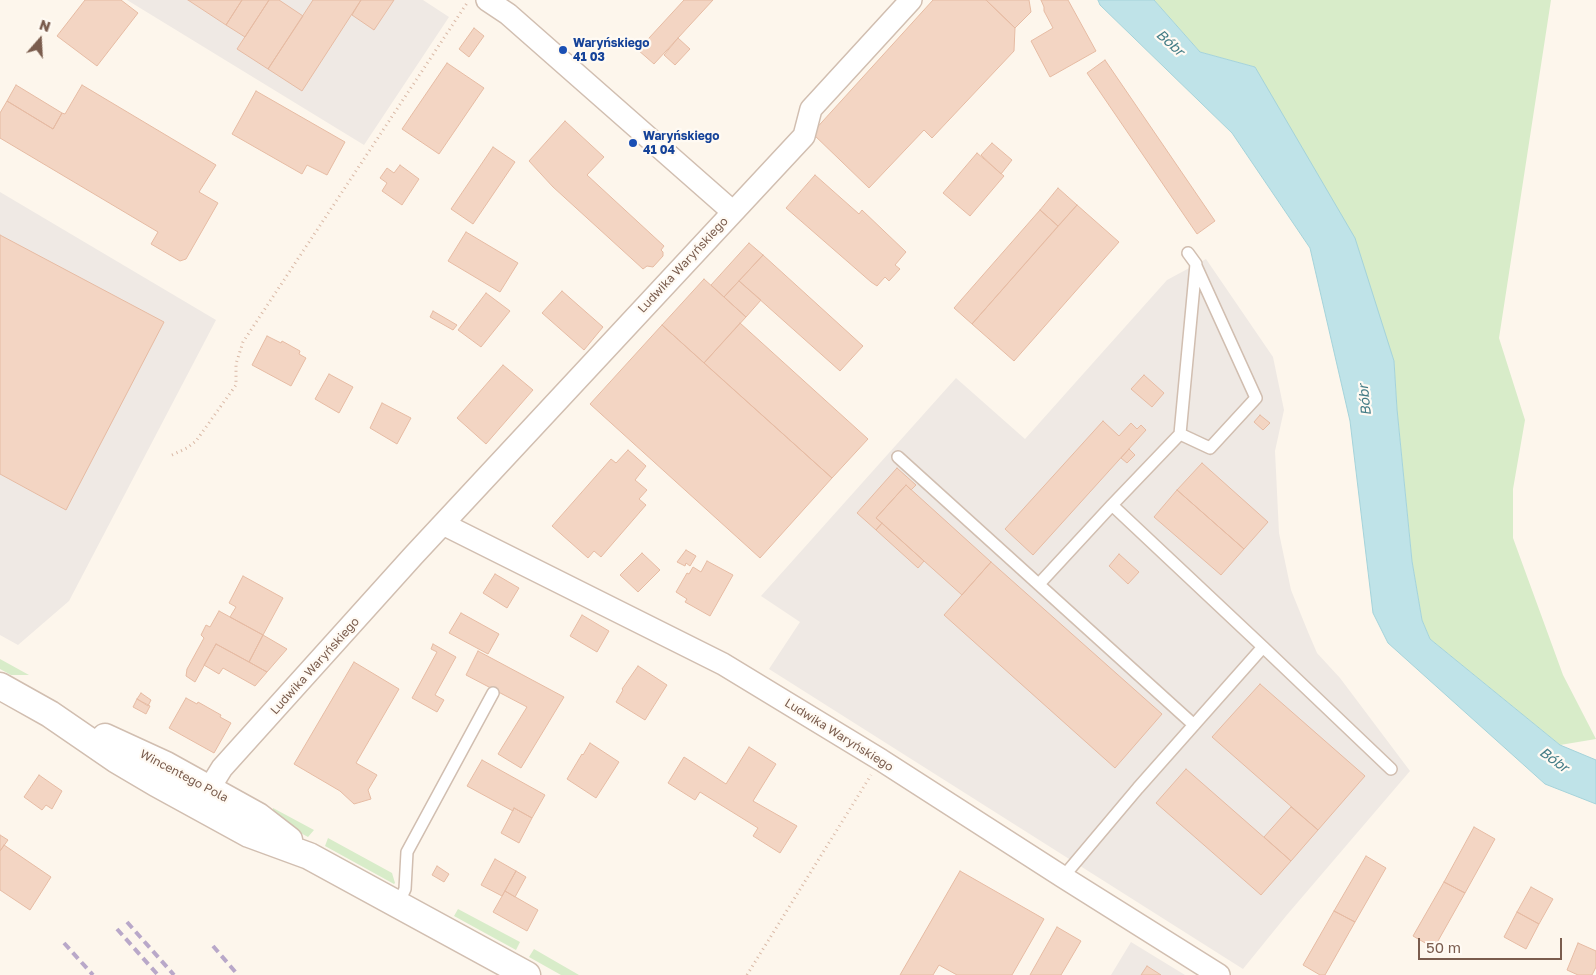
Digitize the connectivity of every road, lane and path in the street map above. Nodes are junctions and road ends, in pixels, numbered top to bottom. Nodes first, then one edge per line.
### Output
1 (470, 0) edge
2 (487, 0) edge
3 (911, 0) edge
4 (733, 212) junction
5 (1188, 253) dead end
6 (1196, 264) junction
7 (1180, 434) junction
8 (172, 455) dead end
9 (898, 457) dead end
10 (1112, 505) junction
11 (443, 524) junction
12 (1039, 584) junction
13 (1263, 647) junction
14 (0, 686) edge
15 (493, 693) dead end
16 (50, 714) junction
17 (1194, 725) junction
18 (881, 760) junction
19 (1391, 768) dead end
20 (209, 789) junction
21 (182, 797) junction
22 (309, 856) junction
23 (1063, 877) junction
24 (398, 904) junction
25 (528, 975) edge
26 (747, 975) edge
27 (1219, 975) edge

1 - 8 path
2 - 4 street
3 - 4 street, Ludwika Waryńskiego
4 - 11 street, Ludwika Waryńskiego
5 - 6 lane
6 - 7 lane
6 - 7 lane
7 - 10 lane
9 - 12 lane
10 - 12 lane
10 - 13 lane
11 - 18 street, Ludwika Waryńskiego
11 - 20 street, Ludwika Waryńskiego
12 - 17 lane
13 - 17 lane
13 - 19 lane
14 - 16 street, Wincentego Pola
15 - 24 lane
16 - 20 street, Wincentego Pola
16 - 21 street, Wincentego Pola
17 - 23 lane
18 - 23 street, Ludwika Waryńskiego
18 - 26 path
20 - 21 street
20 - 22 street, Wincentego Pola
21 - 22 street, Wincentego Pola
22 - 24 street, Wincentego Pola
23 - 27 street, Ludwika Waryńskiego
24 - 25 street, Wincentego Pola

